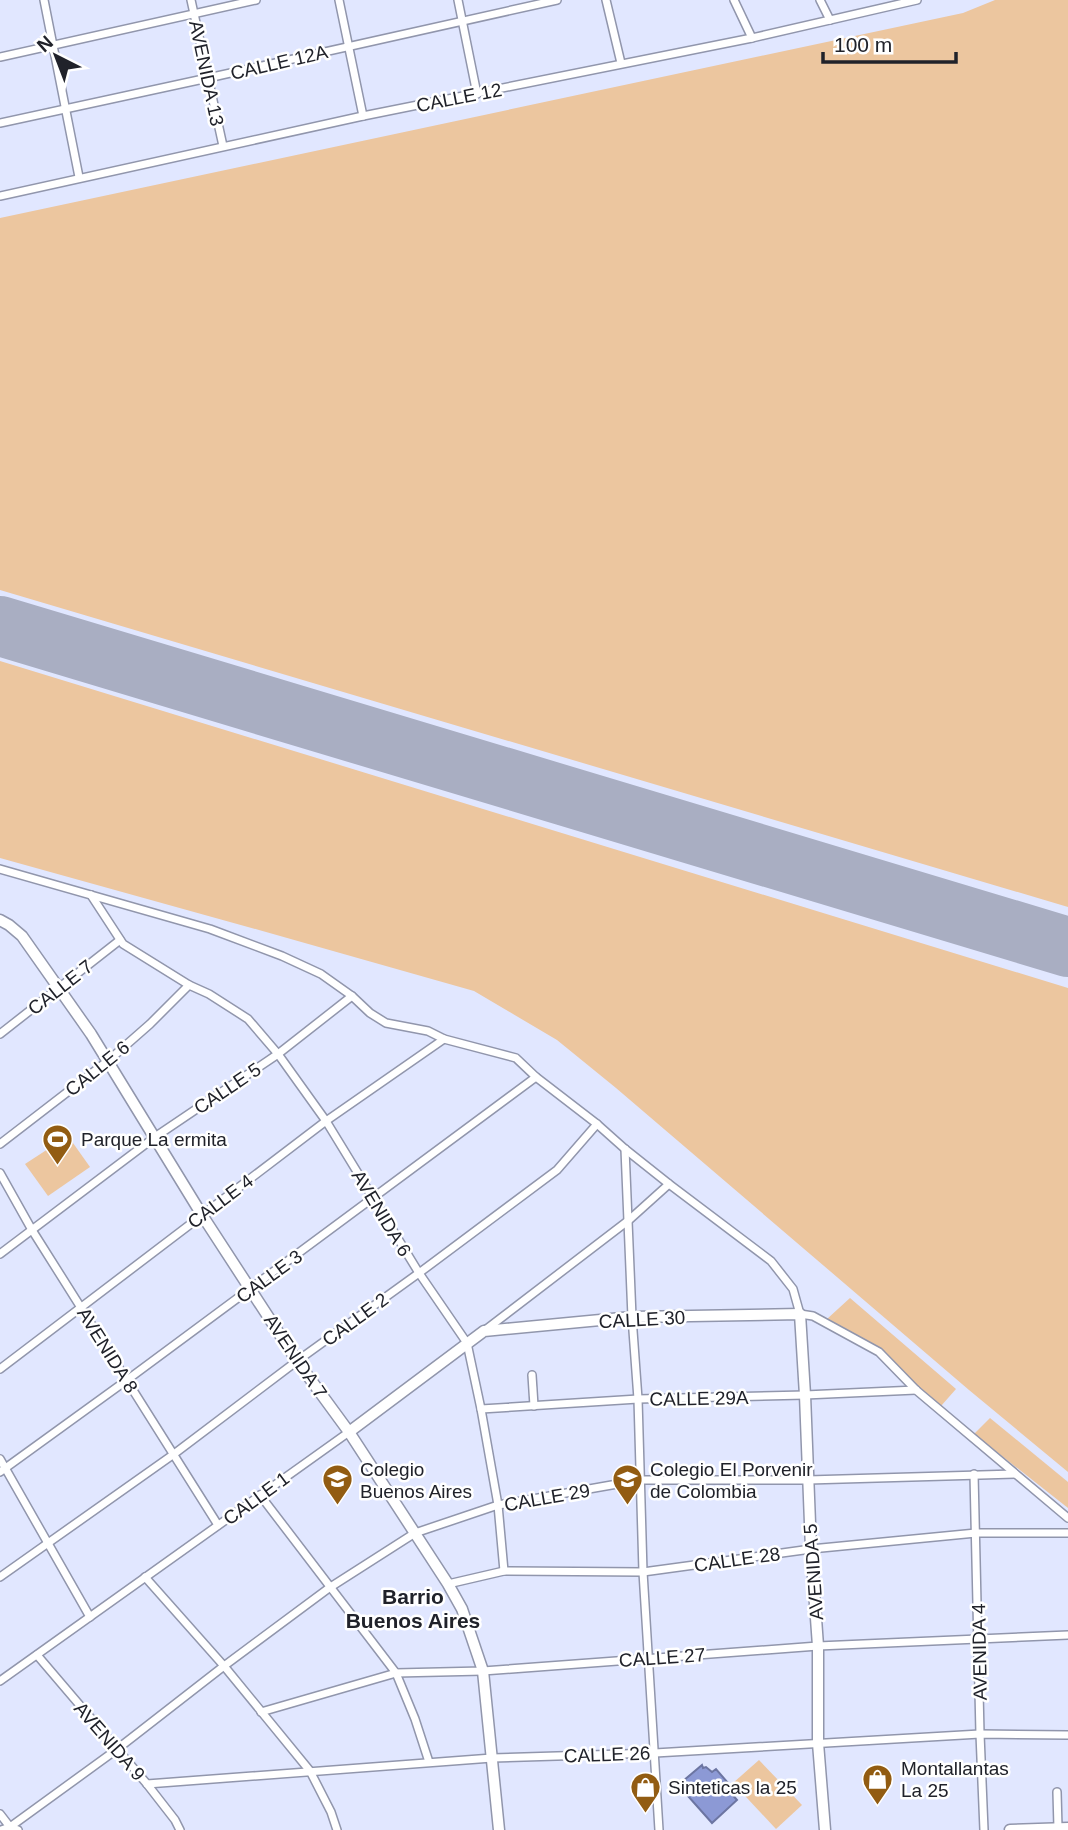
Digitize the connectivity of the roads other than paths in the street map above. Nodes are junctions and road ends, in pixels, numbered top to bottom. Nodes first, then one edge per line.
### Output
1 (44, 0) edge
2 (191, 0) edge
3 (256, 0) edge
4 (339, 0) edge
5 (458, 0) edge
6 (557, 0) edge
7 (606, 0) edge
8 (734, 0) edge
9 (820, 0) edge
10 (866, 0) edge
11 (917, 0) edge
12 (870, 10) junction
13 (194, 14) junction
14 (830, 20) junction
15 (462, 22) junction
16 (752, 38) junction
17 (53, 45) junction
18 (348, 47) junction
19 (0, 57) edge
20 (621, 63) junction
21 (208, 78) junction
22 (478, 94) junction
23 (65, 108) junction
24 (363, 116) junction
25 (0, 123) edge
26 (223, 146) junction
27 (79, 177) junction
28 (0, 195) edge
29 (0, 869) edge
30 (91, 895) junction
31 (0, 920) edge
32 (120, 940) junction
33 (189, 985) junction
34 (59, 988) junction
35 (352, 996) junction
36 (0, 1034) edge
37 (444, 1039) junction
38 (278, 1054) junction
39 (109, 1060) junction
40 (536, 1077) junction
41 (326, 1121) junction
42 (597, 1124) junction
43 (155, 1137) junction
44 (0, 1144) edge
45 (625, 1149) junction
46 (0, 1173) edge
47 (669, 1184) junction
48 (373, 1199) junction
49 (202, 1214) junction
50 (629, 1220) junction
51 (32, 1230) junction
52 (0, 1254) edge
53 (419, 1273) junction
54 (251, 1288) junction
55 (81, 1307) junction
56 (509, 1312) junction
57 (800, 1314) junction
58 (632, 1317) junction
59 (515, 1328) junction
60 (484, 1331) junction
61 (467, 1343) junction
62 (298, 1361) junction
63 (0, 1369) edge
64 (532, 1376) dead end
65 (127, 1380) junction
66 (916, 1390) junction
67 (805, 1395) junction
68 (638, 1399) junction
69 (534, 1406) junction
70 (481, 1409) junction
71 (349, 1432) junction
72 (174, 1454) junction
73 (0, 1458) edge
74 (3, 1470) edge
75 (974, 1474) junction
76 (1015, 1474) junction
77 (640, 1480) junction
78 (807, 1480) junction
79 (260, 1495) junction
80 (498, 1505) junction
81 (1068, 1518) edge
82 (218, 1525) junction
83 (415, 1533) junction
84 (976, 1533) junction
85 (1068, 1533) edge
86 (47, 1543) junction
87 (811, 1549) junction
88 (503, 1571) junction
89 (643, 1572) junction
90 (0, 1577) edge
91 (145, 1577) junction
92 (448, 1584) junction
93 (330, 1588) junction
94 (90, 1617) junction
95 (1068, 1635) edge
96 (979, 1640) junction
97 (818, 1646) junction
98 (37, 1655) junction
99 (650, 1658) junction
100 (224, 1666) junction
101 (483, 1671) junction
102 (396, 1673) junction
103 (0, 1681) edge
104 (261, 1712) junction
105 (980, 1734) junction
106 (1068, 1735) edge
107 (818, 1743) junction
108 (116, 1750) junction
109 (655, 1753) junction
110 (492, 1758) junction
111 (429, 1762) junction
112 (310, 1771) junction
113 (147, 1784) junction
114 (1057, 1792) dead end
115 (0, 1814) edge
116 (1063, 1828) edge
117 (14, 1829) edge
118 (1, 1830) edge
119 (180, 1830) edge
120 (337, 1830) edge
121 (499, 1830) edge
122 (659, 1830) edge
123 (825, 1830) edge
124 (985, 1830) edge
125 (1010, 1830) edge

1 - 17 street
2 - 13 street, AVENIDA 13
3 - 13 street
4 - 18 street
5 - 15 street
6 - 15 street, CALLE 12A
7 - 20 street
8 - 16 street
9 - 14 street
10 - 12 street
11 - 12 street, CALLE 12
12 - 14 street, CALLE 12
13 - 17 street
13 - 21 street, AVENIDA 13
14 - 16 street, CALLE 12
15 - 18 street, CALLE 12A
15 - 22 street
16 - 20 street, CALLE 12
17 - 19 street
17 - 23 street
18 - 21 street, CALLE 12A
18 - 24 street
20 - 22 street, CALLE 12
21 - 23 street, CALLE 12A
21 - 26 street, AVENIDA 13
22 - 24 street, CALLE 12
23 - 25 street, CALLE 12A
23 - 27 street
24 - 26 street, CALLE 12
26 - 27 street, CALLE 12
27 - 28 street, CALLE 12
29 - 30 street
30 - 32 street
30 - 35 street
31 - 34 street, AVENIDA 7
32 - 33 street, AVENIDA 6
32 - 34 street, CALLE 7
33 - 38 street, AVENIDA 6
33 - 39 street, CALLE 6
34 - 36 street, CALLE 7
34 - 39 street, AVENIDA 7
35 - 37 street
35 - 38 street, CALLE 5
37 - 40 street
37 - 41 street, CALLE 4
38 - 41 street, AVENIDA 6
38 - 43 street, CALLE 5
39 - 43 street, AVENIDA 7
39 - 44 street, CALLE 6
40 - 42 street
40 - 48 street, CALLE 3
41 - 48 street, AVENIDA 6
41 - 49 street, CALLE 4
42 - 45 street
42 - 53 street, CALLE 2
43 - 49 street, AVENIDA 7
43 - 51 street, CALLE 5
45 - 47 street
45 - 50 street
46 - 51 street, AVENIDA 8
47 - 50 street, CALLE 1
47 - 57 street
48 - 53 street, AVENIDA 6
48 - 54 street, CALLE 3
49 - 54 street, AVENIDA 7
49 - 55 street, CALLE 4
50 - 56 street, CALLE 1
50 - 58 street
51 - 52 street, CALLE 5
51 - 55 street, AVENIDA 8
53 - 61 street, AVENIDA 6
53 - 62 street, CALLE 2
54 - 62 street, AVENIDA 7
54 - 65 street, CALLE 3
55 - 63 street, CALLE 4
55 - 65 street, AVENIDA 8
56 - 59 street
56 - 60 street, CALLE 1
57 - 58 street, CALLE 30
57 - 66 street
57 - 67 street, AVENIDA 5
58 - 59 street, CALLE 30
58 - 68 street
59 - 60 street, CALLE 30
60 - 61 street, CALLE 1
61 - 70 street, AVENIDA 6
61 - 71 street, CALLE 1
62 - 71 street, AVENIDA 7
62 - 72 street, CALLE 2
64 - 69 street
65 - 72 street, AVENIDA 8
65 - 74 street, CALLE 3
66 - 67 street, CALLE 29A
66 - 76 street
67 - 68 street, CALLE 29A
67 - 78 street, AVENIDA 5
68 - 69 street, CALLE 29A
68 - 77 street
69 - 70 street, CALLE 29A
70 - 80 street, AVENIDA 6
71 - 79 street, CALLE 1
71 - 83 street, AVENIDA 7
72 - 82 street, AVENIDA 8
72 - 86 street, CALLE 2
73 - 74 street
74 - 86 street
75 - 76 street, CALLE 29
75 - 78 street, CALLE 29
75 - 84 street, AVENIDA 4
76 - 81 street
77 - 78 street, CALLE 29
77 - 80 street, CALLE 29
77 - 89 street
78 - 87 street, AVENIDA 5
79 - 82 street, CALLE 1
79 - 93 street
80 - 83 street, CALLE 29
80 - 88 street, AVENIDA 6
82 - 91 street, CALLE 1
83 - 92 street, AVENIDA 7
83 - 93 street, CALLE 29
84 - 85 street, CALLE 28
84 - 87 street, CALLE 28
84 - 96 street, AVENIDA 4
86 - 90 street, CALLE 2
86 - 94 street
87 - 89 street, CALLE 28
87 - 97 street, AVENIDA 5
88 - 89 street, CALLE 28
88 - 92 street, CALLE 28
89 - 99 street
91 - 94 street, CALLE 1
91 - 100 street
92 - 101 street, AVENIDA 7
93 - 100 street, CALLE 29
93 - 102 street
94 - 98 street, CALLE 1
95 - 96 street, CALLE 27
96 - 97 street, CALLE 27
96 - 105 street, AVENIDA 4
97 - 99 street, CALLE 27
97 - 107 street, AVENIDA 5
98 - 103 street, CALLE 1
98 - 108 street, AVENIDA 9
99 - 101 street, CALLE 27
99 - 109 street
100 - 104 street
100 - 108 street, CALLE 29
101 - 102 street, CALLE 27
101 - 110 street, AVENIDA 7
102 - 104 street, CALLE 27
102 - 111 street
104 - 112 street
105 - 106 street, CALLE 26
105 - 107 street, CALLE 26
105 - 124 street, AVENIDA 4
107 - 109 street, CALLE 26
107 - 123 street, AVENIDA 5
108 - 113 street, AVENIDA 9
108 - 117 street, CALLE 29
109 - 110 street, CALLE 26
109 - 122 street
110 - 111 street, CALLE 26
110 - 121 street, AVENIDA 7
111 - 112 street, CALLE 26
112 - 113 street, CALLE 26
112 - 120 street
113 - 119 street, AVENIDA 9
114 - 116 street
115 - 117 street
116 - 125 street
117 - 118 street

